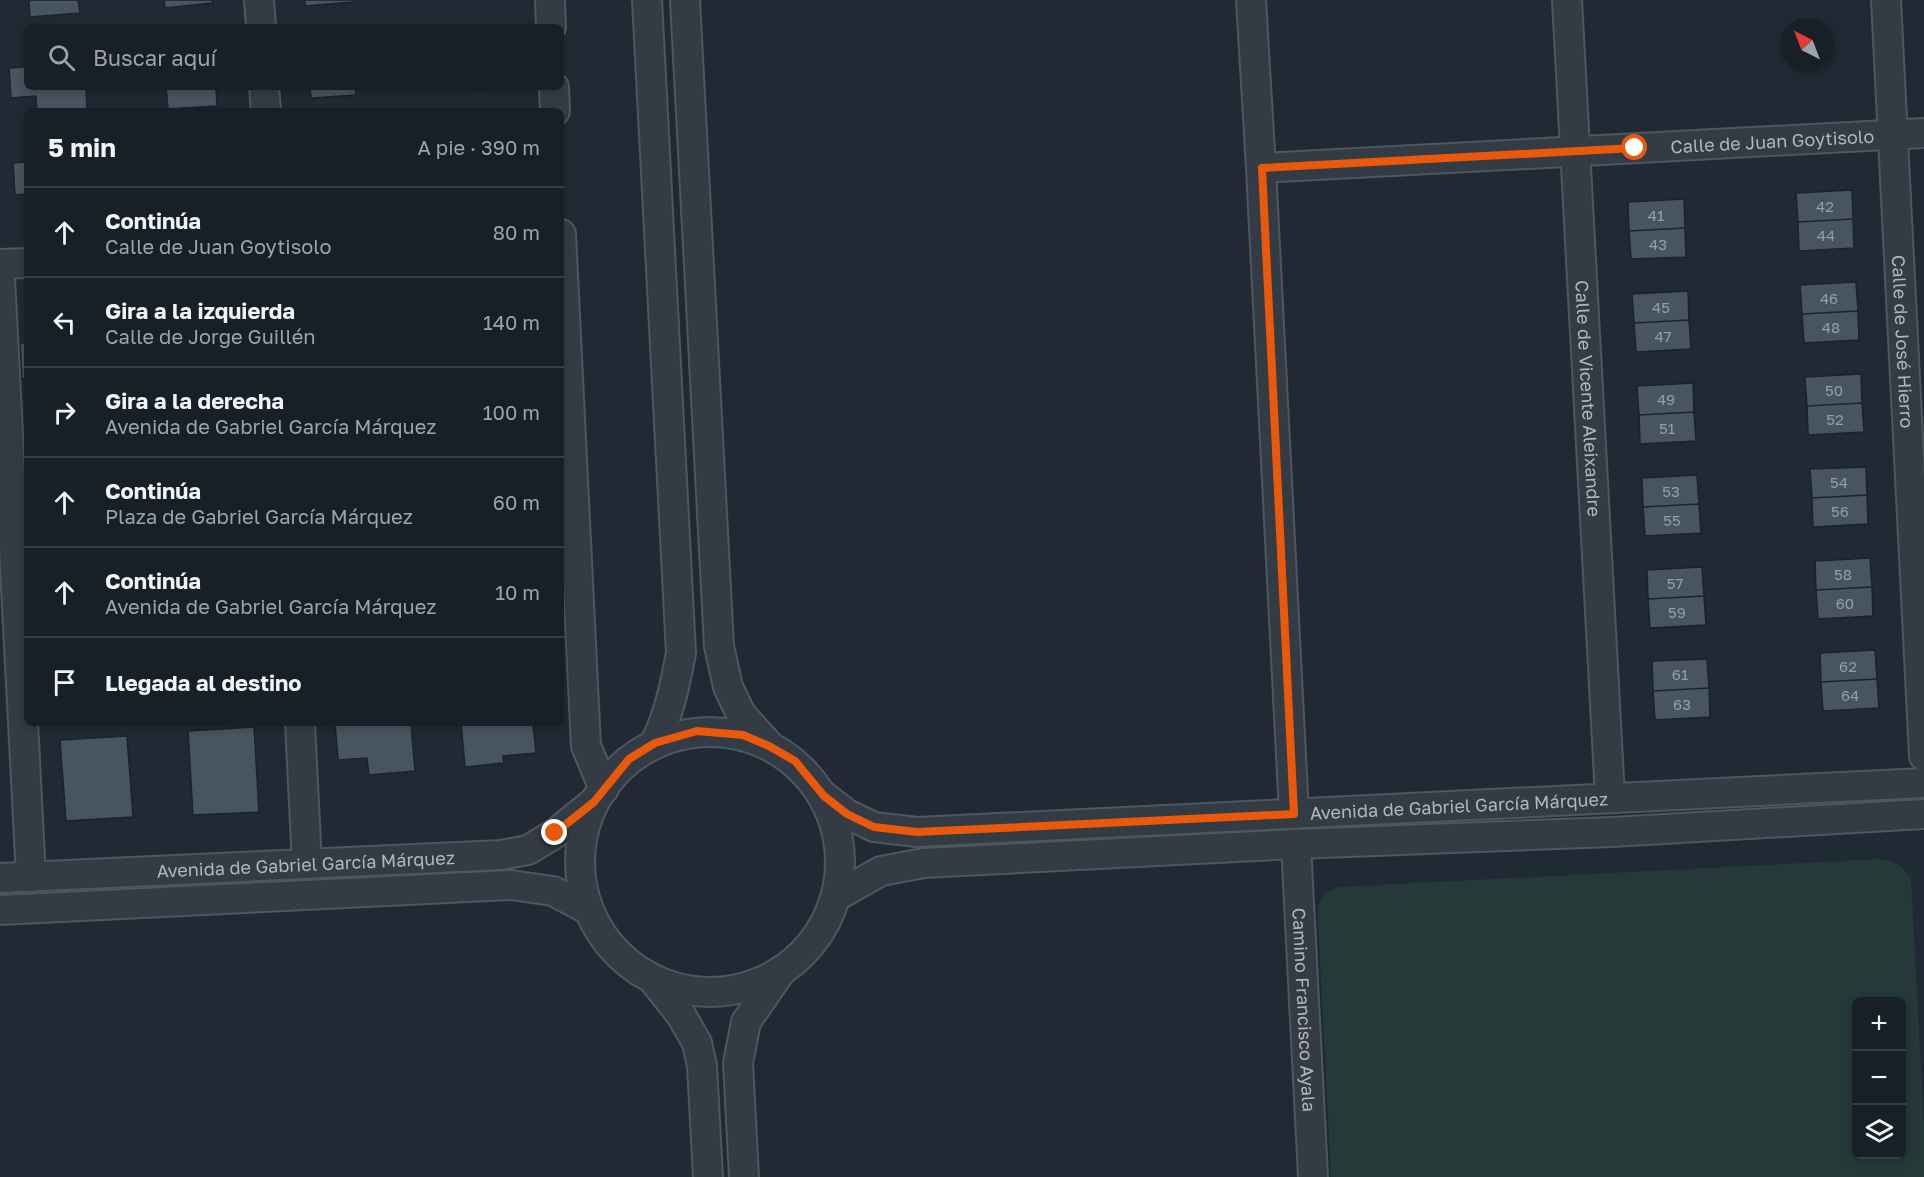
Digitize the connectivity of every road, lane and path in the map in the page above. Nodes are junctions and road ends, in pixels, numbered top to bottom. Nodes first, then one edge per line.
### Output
1 (259, 0) edge
2 (550, 0) edge
3 (647, 0) edge
4 (685, 0) edge
5 (1251, 0) edge
6 (1567, 0) edge
7 (1886, 0) edge
8 (261, 24) edge
9 (551, 24) edge
10 (264, 90) edge
11 (554, 90) edge
12 (266, 108) edge
13 (555, 108) edge
14 (1924, 134) edge
15 (1892, 135) junction
16 (1575, 151) junction
17 (1262, 168) junction
18 (24, 263) edge
19 (0, 264) edge
20 (0, 278) edge
21 (564, 295) edge
22 (300, 726) edge
23 (655, 743) junction
24 (769, 746) junction
25 (1924, 756) edge
26 (1924, 783) edge
27 (599, 796) junction
28 (824, 796) junction
29 (1610, 797) junction
30 (1294, 814) junction
31 (1924, 814) edge
32 (1296, 844) junction
33 (307, 864) junction
34 (31, 877) junction
35 (0, 878) edge
36 (837, 896) junction
37 (0, 910) edge
38 (589, 910) junction
39 (779, 974) junction
40 (655, 982) junction
41 (708, 1177) edge
42 (744, 1177) edge
43 (1313, 1177) edge

1 - 8 street
2 - 9 street
3 - 23 street
4 - 24 street
5 - 17 street
6 - 16 street, Calle de Vicente Aleixandre
7 - 15 street, Calle de José Hierro
10 - 12 street
11 - 13 street
14 - 15 street, Calle de Juan Goytisolo
15 - 16 street, Calle de Juan Goytisolo
15 - 25 street, Calle de José Hierro
16 - 17 street, Calle de Juan Goytisolo
16 - 29 street, Calle de Vicente Aleixandre
17 - 30 street
18 - 19 street
20 - 34 street
21 - 27 street
22 - 33 street
23 - 24 street
23 - 27 street
24 - 28 street
26 - 29 street, Avenida de Gabriel García Márquez
27 - 33 street, Avenida de Gabriel García Márquez
27 - 38 street
28 - 30 street, Avenida de Gabriel García Márquez
28 - 36 street
29 - 30 street, Avenida de Gabriel García Márquez
31 - 32 street, Avenida de Gabriel García Márquez
32 - 36 street, Avenida de Gabriel García Márquez
32 - 43 street, Camino Francisco Ayala
33 - 34 street, Avenida de Gabriel García Márquez
34 - 35 street, Avenida de Gabriel García Márquez
36 - 39 street
37 - 38 street, Avenida de Gabriel García Márquez
38 - 40 street
39 - 40 street
39 - 42 street
40 - 41 street

